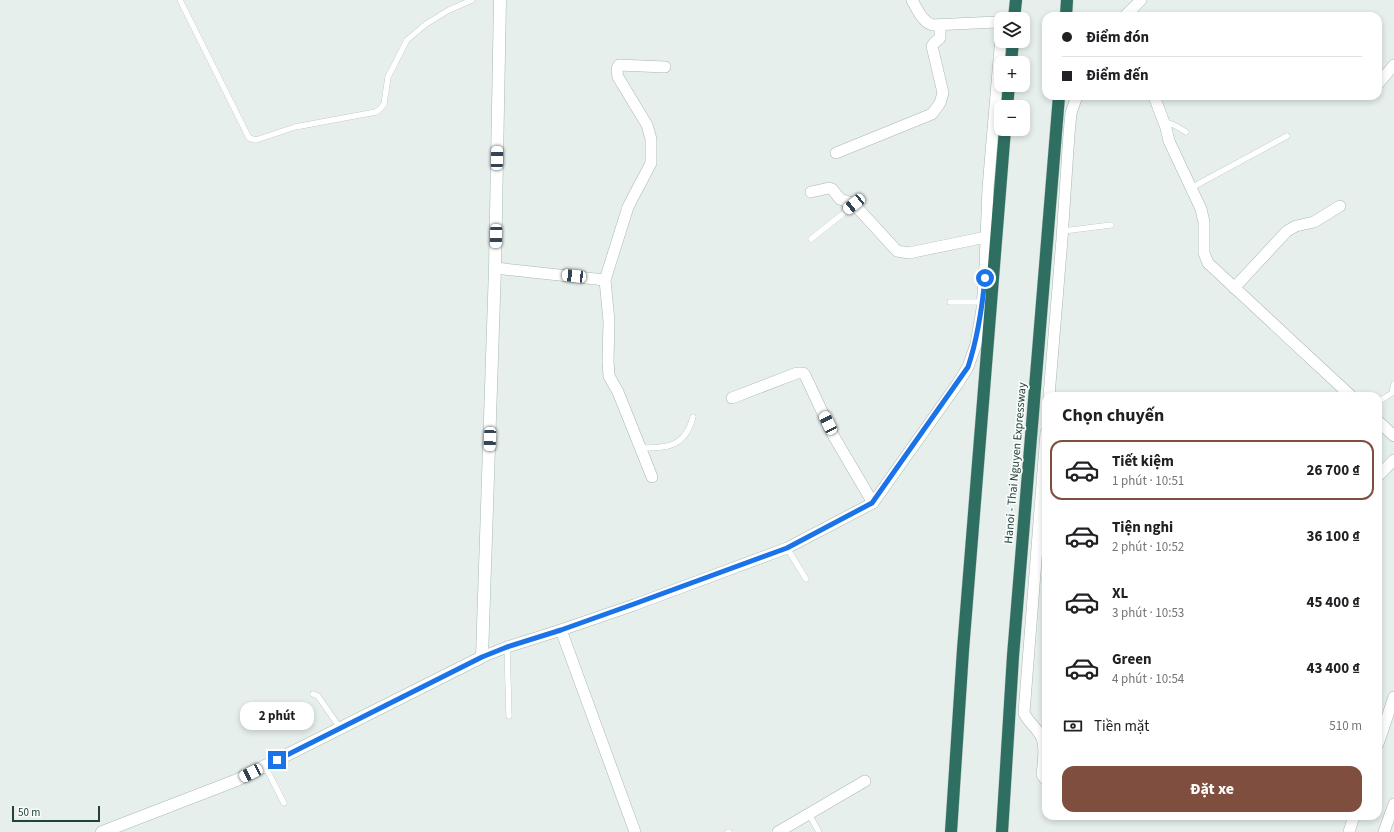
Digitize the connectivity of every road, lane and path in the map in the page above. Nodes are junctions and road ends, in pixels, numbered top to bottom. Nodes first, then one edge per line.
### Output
1 (180, 0) edge
2 (472, 0) edge
3 (500, 0) edge
4 (912, 0) edge
5 (1016, 0) edge
6 (1067, 0) edge
7 (1141, 0) edge
8 (1015, 12) edge
9 (1066, 12) edge
10 (1130, 12) edge
11 (994, 22) edge
12 (940, 26) junction
13 (1000, 48) edge
14 (1394, 65) edge
15 (665, 67) dead end
16 (1382, 79) edge
17 (1059, 100) edge
18 (1075, 100) edge
19 (1156, 100) edge
20 (1164, 121) junction
21 (1186, 132) dead end
22 (1004, 136) edge
23 (1287, 136) dead end
24 (836, 153) dead end
25 (1191, 188) junction
26 (811, 192) dead end
27 (854, 204) junction
28 (1340, 206) dead end
29 (1111, 225) dead end
30 (1063, 231) junction
31 (986, 237) junction
32 (811, 239) dead end
33 (495, 268) junction
34 (605, 280) junction
35 (1234, 288) junction
36 (950, 302) dead end
37 (983, 302) junction
38 (1394, 384) edge
39 (1049, 392) edge
40 (1346, 392) edge
41 (732, 398) dead end
42 (1382, 399) edge
43 (693, 417) dead end
44 (1382, 426) edge
45 (1394, 436) edge
46 (641, 448) junction
47 (1394, 460) edge
48 (1382, 472) edge
49 (652, 477) dead end
50 (1042, 484) edge
51 (872, 503) junction
52 (787, 548) junction
53 (806, 579) dead end
54 (561, 630) junction
55 (507, 647) junction
56 (482, 657) junction
57 (313, 694) dead end
58 (1394, 697) edge
59 (509, 716) dead end
60 (340, 729) junction
61 (1382, 730) edge
62 (1042, 738) edge
63 (265, 766) junction
64 (865, 781) dead end
65 (284, 803) dead end
66 (1394, 806) edge
67 (809, 814) junction
68 (1353, 820) edge
69 (102, 832) edge
70 (635, 832) edge
71 (778, 832) edge
72 (819, 832) edge
73 (951, 832) edge
74 (1002, 832) edge
75 (1349, 832) edge
76 (1384, 832) edge

1 - 2 lane
3 - 33 street
4 - 12 street
5 - 8 highway
6 - 9 highway
7 - 10 street
11 - 12 street
12 - 24 street
13 - 31 street
14 - 16 street
15 - 34 street
17 - 74 highway, Hanoi - Thai Nguyen Expressway
18 - 30 street
19 - 20 street
20 - 21 lane
20 - 25 street
22 - 73 highway
23 - 25 lane
25 - 35 street
26 - 27 street
27 - 31 street
27 - 32 lane
28 - 35 street
29 - 30 lane
30 - 39 street
31 - 37 street
33 - 34 street
33 - 56 street
34 - 46 street
35 - 40 street
36 - 37 lane
37 - 51 street
38 - 42 lane
41 - 51 street
43 - 46 lane
44 - 45 street
46 - 49 street
47 - 48 street
50 - 62 street
51 - 52 street
52 - 53 lane
52 - 54 street
54 - 55 street
54 - 70 street
55 - 56 street
55 - 59 lane
56 - 60 street
57 - 60 lane
58 - 61 street
60 - 63 street
63 - 65 lane
63 - 69 street
64 - 67 street
66 - 76 street
67 - 71 street
67 - 72 lane
68 - 75 street

